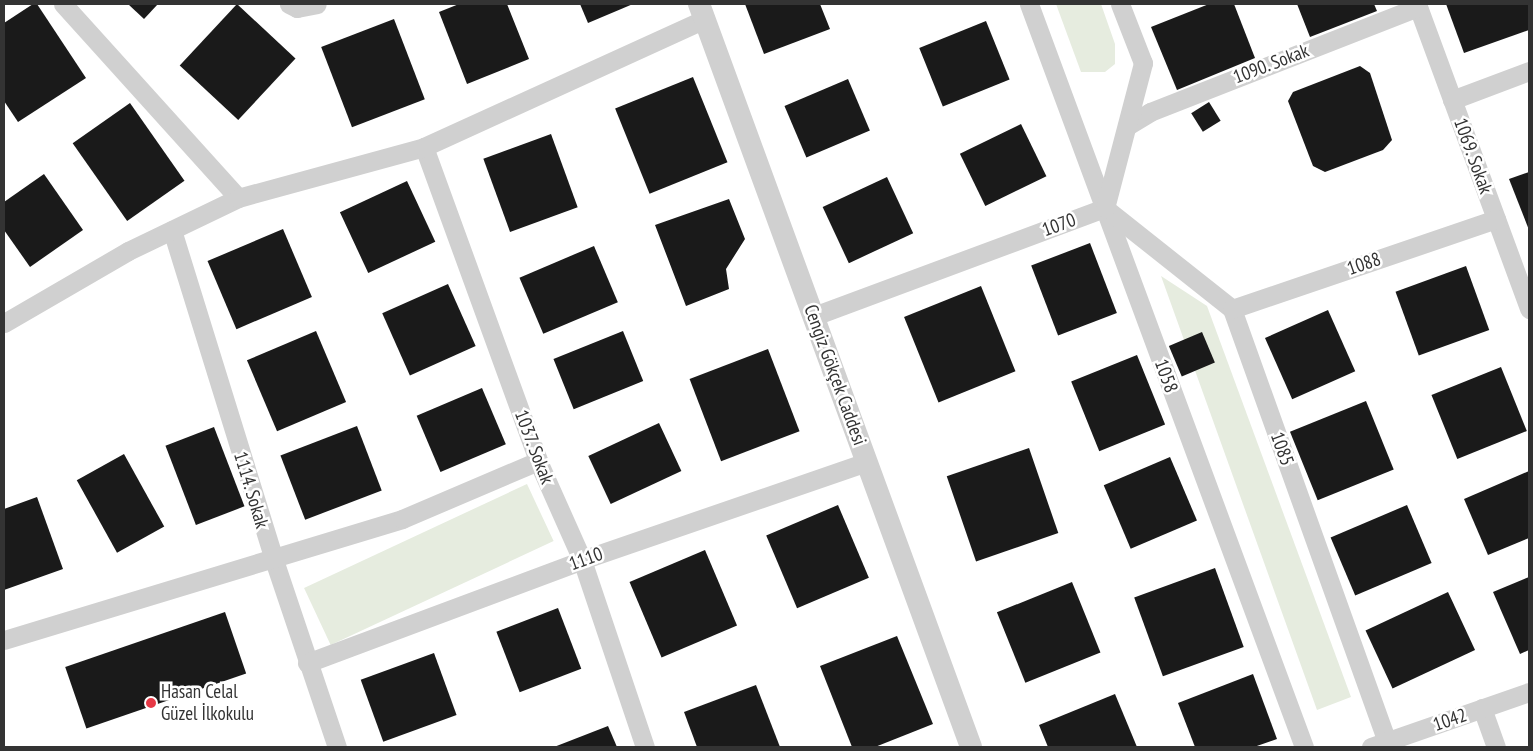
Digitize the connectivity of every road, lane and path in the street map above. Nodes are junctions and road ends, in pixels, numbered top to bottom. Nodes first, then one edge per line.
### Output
1 (64, 4) edge
2 (289, 4) edge
3 (317, 4) edge
4 (1029, 4) edge
5 (1120, 4) edge
6 (1418, 5) edge
7 (702, 11) edge
8 (1529, 71) edge
9 (1452, 100) junction
10 (1126, 126) junction
11 (424, 147) junction
12 (238, 198) junction
13 (1104, 208) junction
14 (1496, 219) junction
15 (172, 230) junction
16 (1232, 309) junction
17 (1529, 309) edge
18 (814, 316) junction
19 (4, 323) edge
20 (538, 461) junction
21 (867, 462) junction
22 (274, 560) junction
23 (582, 560) junction
24 (4, 640) edge
25 (307, 663) junction
26 (1529, 692) edge
27 (1482, 708) junction
28 (1379, 744) edge
29 (337, 747) edge
30 (645, 747) edge
31 (971, 747) edge
32 (1304, 747) edge
33 (1496, 747) edge

1 - 12 street
2 - 3 street
4 - 13 street, 1058
5 - 10 street
6 - 9 street, 1069. Sokak
6 - 10 street, 1090. Sokak
7 - 11 street
7 - 18 street, Cengiz Gökçek Caddesi
8 - 9 street
9 - 14 street, 1069. Sokak
10 - 13 street
11 - 12 street
11 - 20 street, 1037. Sokak
12 - 15 street
13 - 16 street
13 - 18 street, 1070
13 - 32 street, 1058
14 - 16 street, 1088
14 - 17 street, 1069. Sokak
15 - 19 street
15 - 22 street, 1114. Sokak
16 - 28 street, 1085
18 - 21 street, Cengiz Gökçek Caddesi
20 - 22 street
20 - 23 street, 1037. Sokak
21 - 23 street, 1110
21 - 31 street, Cengiz Gökçek Caddesi
22 - 24 street
22 - 25 street, 1114. Sokak
23 - 25 street, 1110
23 - 30 street, 1037. Sokak
25 - 29 street, 1114. Sokak
26 - 27 street, 1042
27 - 28 street, 1042
27 - 33 street

